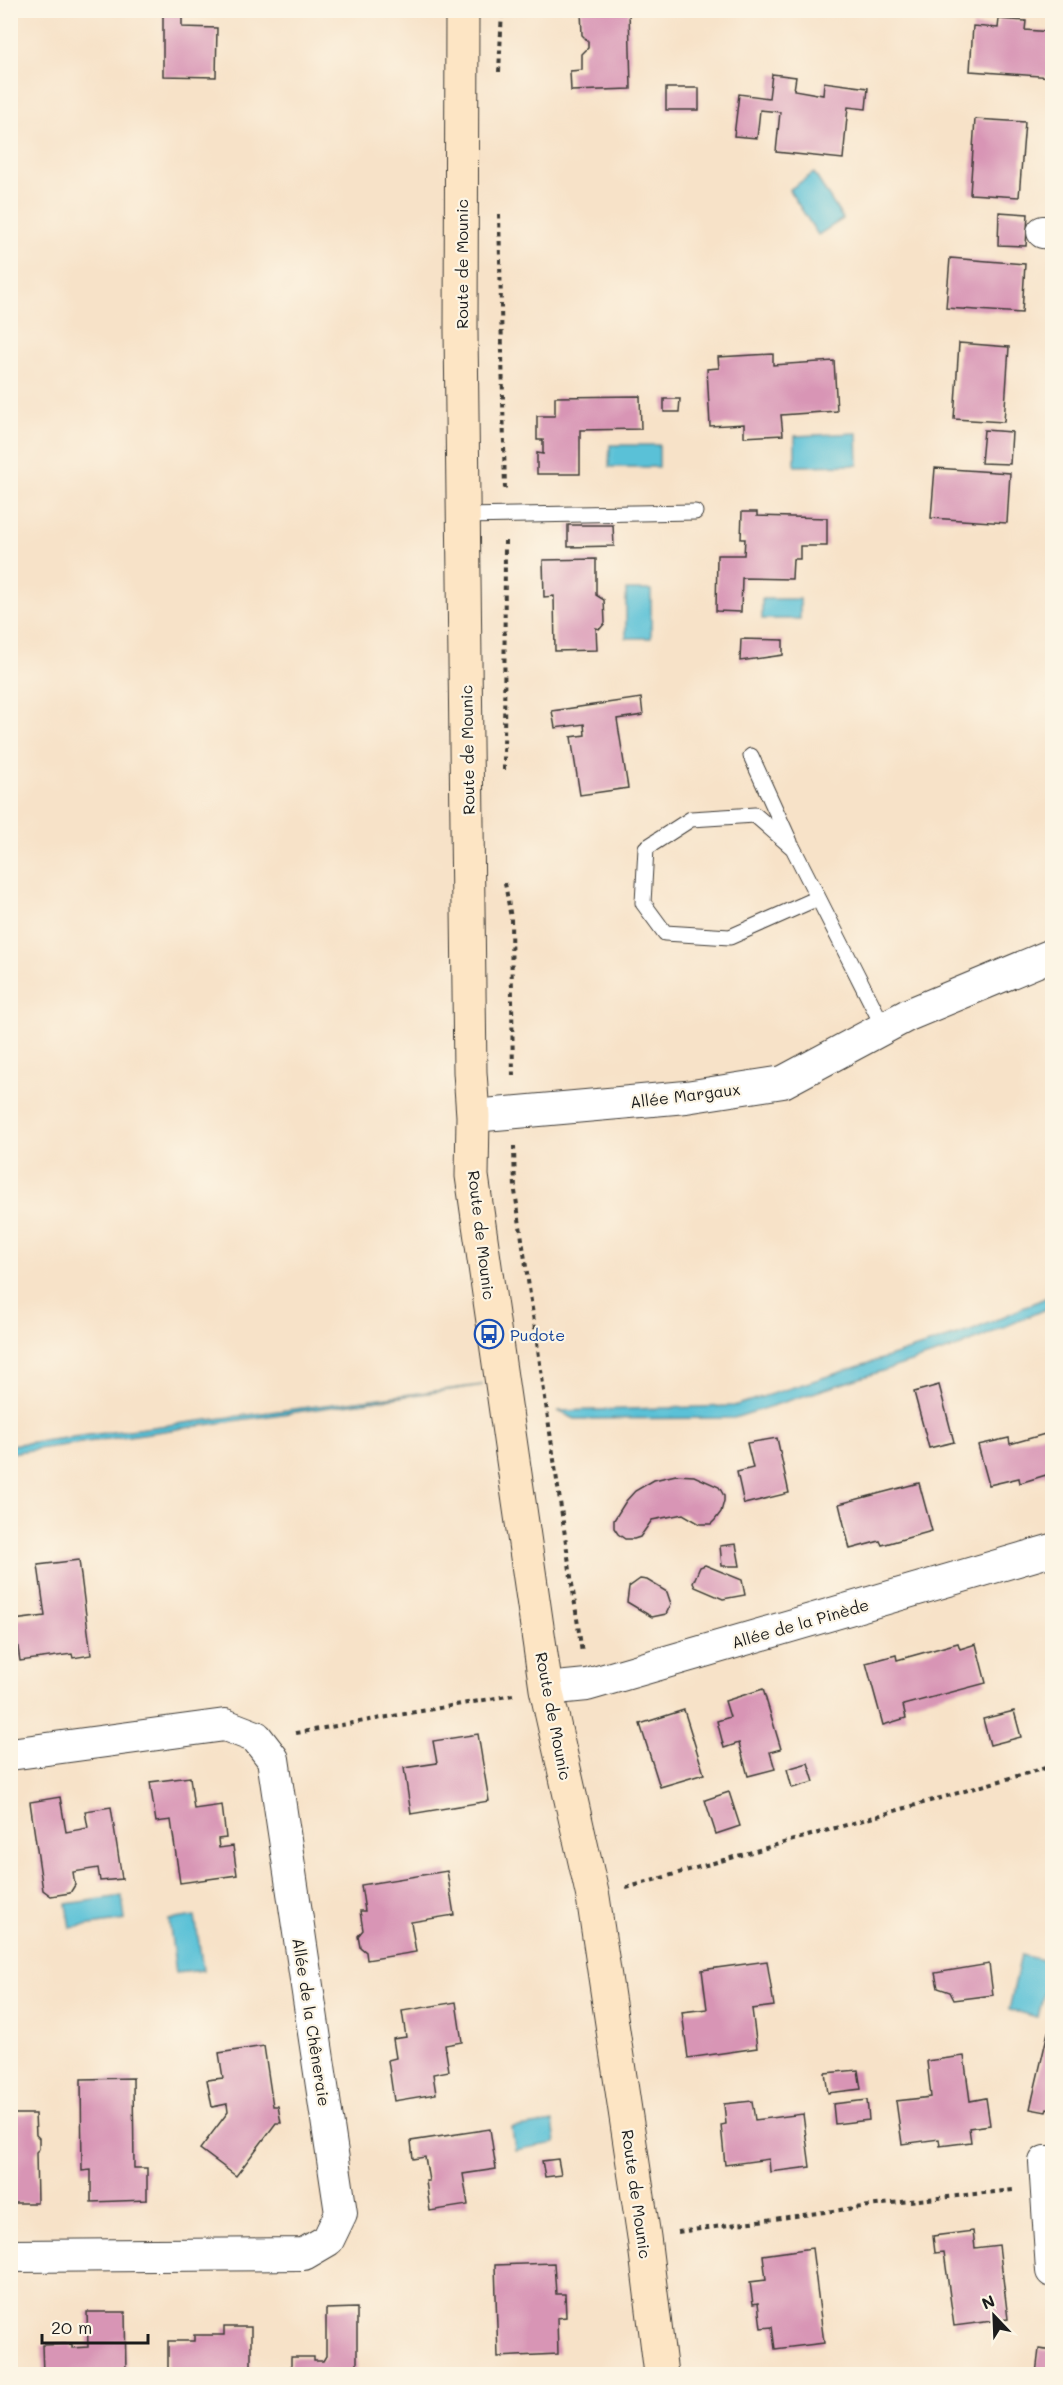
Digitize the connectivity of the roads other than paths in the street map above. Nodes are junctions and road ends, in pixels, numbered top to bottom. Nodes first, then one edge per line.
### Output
1 (462, 10) edge
2 (695, 512) dead end
3 (465, 516) junction
4 (751, 756) dead end
5 (793, 848) junction
6 (818, 898) junction
7 (1053, 955) edge
8 (884, 1028) junction
9 (473, 1116) junction
10 (1053, 1550) edge
11 (546, 1689) junction
12 (10, 1754) edge
13 (1050, 2174) edge
14 (10, 2256) edge
15 (1053, 2271) edge
16 (661, 2374) edge

1 - 3 main road, Route de Mounic
2 - 3 lane
3 - 9 main road, Route de Mounic
4 - 5 lane
5 - 6 lane
5 - 6 lane
6 - 8 lane
7 - 8 street, Allée Margaux
8 - 9 street, Allée Margaux
9 - 11 main road, Route de Mounic
10 - 11 street, Allée de la Pinède
11 - 16 main road, Route de Mounic
12 - 14 street, Allée de la Chêneraie
13 - 15 street

